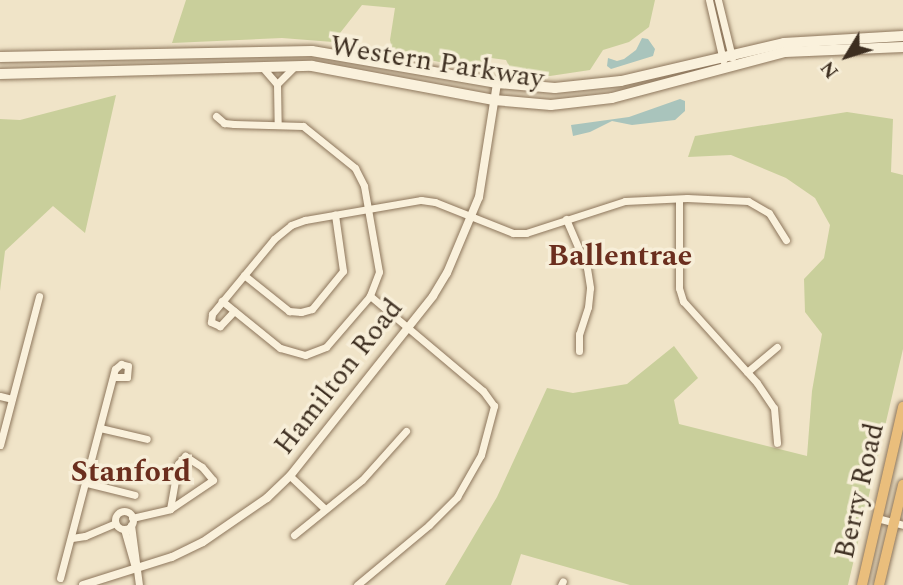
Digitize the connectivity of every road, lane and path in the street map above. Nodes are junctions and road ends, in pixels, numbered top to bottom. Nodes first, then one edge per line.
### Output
1 (709, 0) edge
2 (718, 0) edge
3 (903, 36) edge
4 (903, 47) edge
5 (81, 54) junction
6 (0, 57) edge
7 (728, 61) junction
8 (295, 66) junction
9 (263, 68) junction
10 (82, 71) junction
11 (0, 74) edge
12 (497, 83) junction
13 (277, 84) junction
14 (494, 100) junction
15 (216, 116) dead end
16 (278, 123) junction
17 (678, 199) junction
18 (369, 208) junction
19 (335, 215) junction
20 (470, 217) junction
21 (566, 219) junction
22 (786, 240) dead end
23 (244, 275) junction
24 (39, 296) dead end
25 (370, 296) junction
26 (222, 301) junction
27 (234, 311) junction
28 (408, 327) junction
29 (777, 347) dead end
30 (579, 351) dead end
31 (747, 372) junction
32 (114, 377) dead end
33 (0, 396) edge
34 (12, 399) junction
35 (903, 407) edge
36 (100, 428) junction
37 (406, 431) dead end
38 (147, 439) dead end
39 (776, 443) dead end
40 (0, 445) edge
41 (290, 476) junction
42 (87, 483) junction
43 (903, 485) edge
44 (135, 495) dead end
45 (170, 509) junction
46 (325, 509) junction
47 (877, 518) junction
48 (116, 523) junction
49 (129, 524) junction
50 (898, 524) edge
51 (294, 535) dead end
52 (72, 538) junction
53 (135, 567) junction
54 (61, 578) dead end
55 (83, 585) edge
56 (139, 585) edge
57 (357, 585) edge
58 (862, 585) edge
59 (879, 585) edge

1 - 7 street
2 - 7 street
3 - 7 main road, Western Parkway
4 - 7 main road, Western Parkway
5 - 6 main road, Western Parkway
5 - 10 main road
5 - 12 main road, Western Parkway
7 - 12 main road, Western Parkway
7 - 14 main road, Western Parkway
8 - 9 main road, Western Parkway
8 - 13 street
8 - 14 main road, Western Parkway
9 - 10 main road, Western Parkway
9 - 13 street
10 - 11 main road, Western Parkway
12 - 14 street, Hamilton Road
13 - 16 street
14 - 20 street, Hamilton Road
15 - 16 street
16 - 18 street
17 - 21 street
17 - 22 street
17 - 31 street
18 - 19 street
18 - 20 street
18 - 25 street
19 - 23 street
19 - 23 street
20 - 21 street
20 - 28 street, Hamilton Road
21 - 30 street
23 - 26 street
24 - 34 street
25 - 27 street
25 - 28 street
26 - 27 street
26 - 27 street
28 - 41 street, Hamilton Road
28 - 57 street
29 - 31 street
31 - 39 street
32 - 36 street
33 - 34 street
34 - 40 street
35 - 47 highway, Berry Road
36 - 38 street
36 - 42 street
37 - 46 street
41 - 46 street
41 - 53 street, Hamilton Road
42 - 44 street
42 - 52 street
43 - 50 highway, Berry Road
45 - 45 street
45 - 49 street
46 - 51 street
47 - 50 street
47 - 58 highway, Berry Road
48 - 49 street
48 - 49 street
48 - 52 street
49 - 53 street
50 - 59 highway, Berry Road
52 - 54 street
53 - 55 street, Hamilton Road
53 - 56 street

